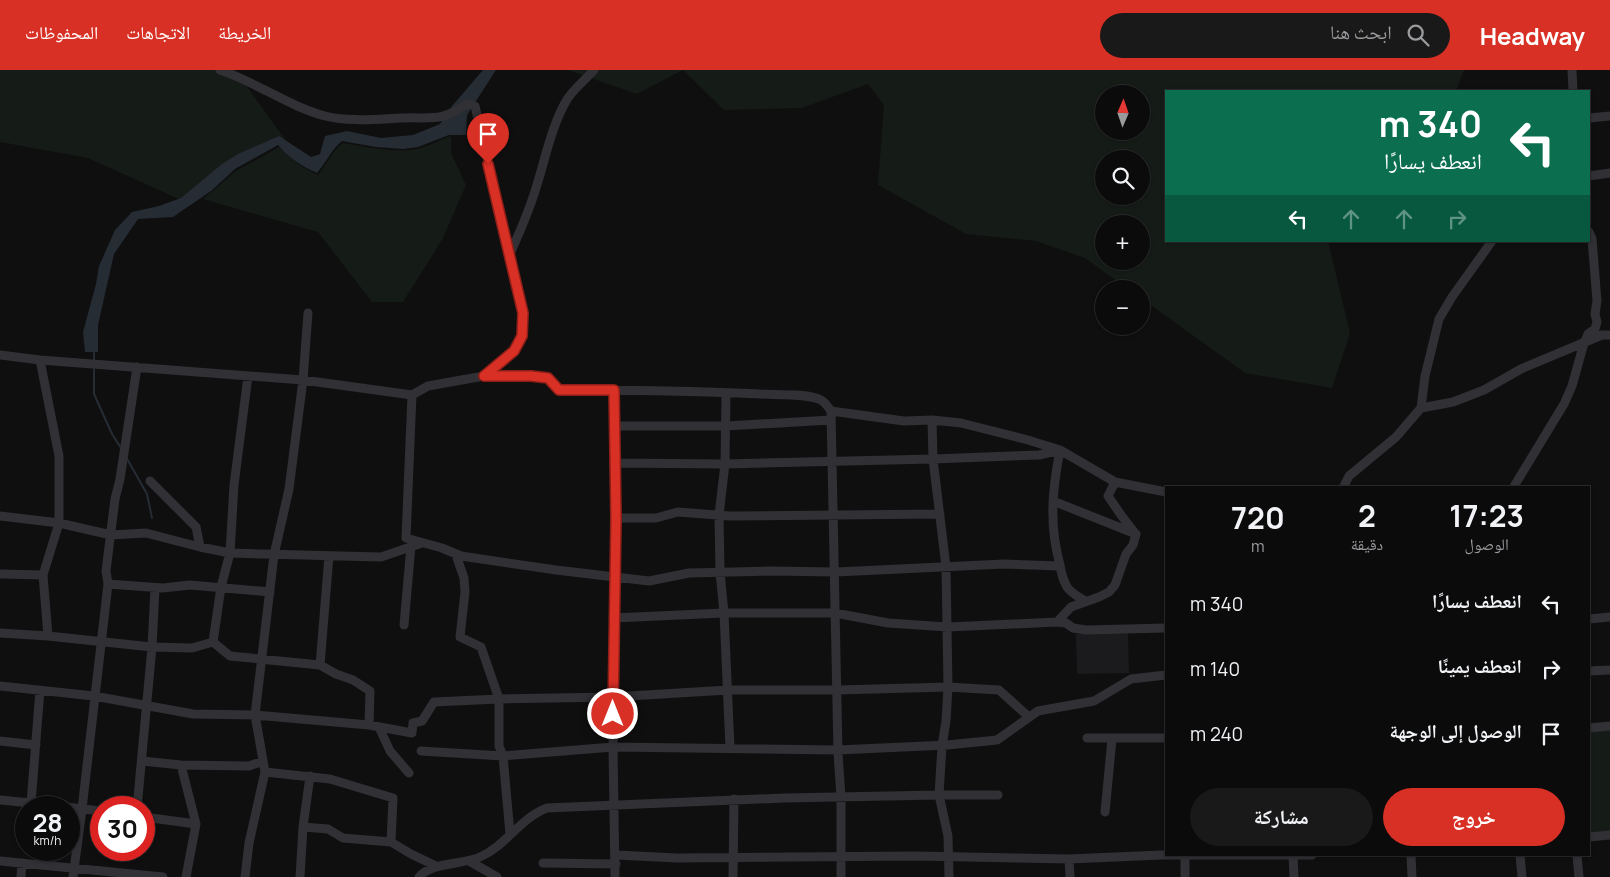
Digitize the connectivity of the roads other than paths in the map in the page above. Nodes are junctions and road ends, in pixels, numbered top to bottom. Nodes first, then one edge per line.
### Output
1 (220, 70) edge
2 (594, 70) edge
3 (1572, 70) edge
4 (1573, 90) edge
5 (1610, 116) edge
6 (1590, 118) edge
7 (1610, 173) edge
8 (1590, 176) edge
9 (1590, 234) edge
10 (1491, 242) edge
11 (510, 256) junction
12 (308, 313) dead end
13 (1610, 334) edge
14 (1584, 343) junction
15 (0, 355) edge
16 (40, 360) junction
17 (136, 366) junction
18 (248, 376) junction
19 (484, 376) junction
20 (303, 380) junction
21 (614, 390) junction
22 (726, 393) junction
23 (412, 395) junction
24 (1421, 408) junction
25 (831, 415) junction
26 (932, 420) junction
27 (614, 426) junction
28 (726, 426) junction
29 (1060, 450) junction
30 (933, 459) junction
31 (832, 460) junction
32 (614, 463) junction
33 (725, 464) junction
34 (150, 481) dead end
35 (1115, 482) junction
36 (1344, 486) edge
37 (1514, 486) edge
38 (1165, 492) edge
39 (1053, 501) junction
40 (940, 514) junction
41 (834, 515) junction
42 (0, 516) edge
43 (719, 516) junction
44 (616, 518) junction
45 (58, 524) junction
46 (1136, 534) junction
47 (111, 535) junction
48 (422, 543) junction
49 (412, 546) junction
50 (200, 547) junction
51 (230, 553) junction
52 (274, 555) junction
53 (456, 555) junction
54 (329, 556) junction
55 (1060, 566) junction
56 (946, 567) junction
57 (720, 572) junction
58 (836, 572) junction
59 (0, 574) edge
60 (43, 575) junction
61 (615, 578) junction
62 (108, 584) junction
63 (221, 587) junction
64 (156, 588) junction
65 (270, 592) junction
66 (1085, 601) junction
67 (724, 613) junction
68 (835, 613) junction
69 (1610, 617) edge
70 (614, 618) junction
71 (1590, 620) edge
72 (1057, 622) junction
73 (404, 625) dead end
74 (948, 627) junction
75 (1165, 628) edge
76 (0, 633) edge
77 (48, 636) junction
78 (101, 642) junction
79 (213, 642) junction
80 (152, 647) junction
81 (261, 660) junction
82 (320, 665) junction
83 (1610, 670) edge
84 (1590, 671) edge
85 (1165, 674) edge
86 (0, 686) edge
87 (948, 687) junction
88 (40, 690) junction
89 (728, 690) junction
90 (838, 690) junction
91 (94, 696) junction
92 (613, 697) junction
93 (499, 699) junction
94 (148, 706) junction
95 (254, 715) junction
96 (1029, 717) junction
97 (369, 724) junction
98 (1610, 726) edge
99 (379, 727) junction
100 (1590, 728) edge
101 (1087, 738) dead end
102 (1165, 738) edge
103 (1112, 739) junction
104 (0, 742) edge
105 (36, 745) junction
106 (942, 746) junction
107 (613, 747) junction
108 (730, 748) junction
109 (838, 750) junction
110 (421, 752) dead end
111 (503, 756) junction
112 (142, 760) junction
113 (263, 761) junction
114 (181, 765) junction
115 (265, 772) junction
116 (409, 773) dead end
117 (310, 776) junction
118 (939, 795) junction
119 (998, 795) dead end
120 (32, 796) edge
121 (138, 796) edge
122 (841, 797) junction
123 (734, 799) junction
124 (0, 800) edge
125 (15, 801) edge
126 (614, 804) junction
127 (82, 809) junction
128 (90, 810) edge
129 (1105, 812) dead end
130 (155, 818) edge
131 (196, 824) junction
132 (303, 827) junction
133 (510, 834) junction
134 (1610, 835) edge
135 (1590, 837) edge
136 (391, 842) junction
137 (842, 856) junction
138 (949, 856) junction
139 (1165, 856) edge
140 (1185, 856) edge
141 (1293, 856) edge
142 (1411, 856) edge
143 (1520, 856) edge
144 (1578, 856) edge
145 (734, 857) junction
146 (616, 859) junction
147 (1069, 859) junction
148 (0, 861) edge
149 (468, 861) junction
150 (543, 863) dead end
151 (22, 864) junction
152 (436, 866) junction
153 (74, 873) edge
154 (21, 877) edge
155 (163, 877) edge
156 (186, 877) edge
157 (245, 877) edge
158 (300, 877) edge
159 (418, 877) edge
160 (497, 877) edge
161 (616, 877) edge
162 (733, 877) edge
163 (841, 877) edge
164 (949, 877) edge
165 (1070, 877) edge
166 (1185, 877) edge
167 (1294, 877) edge
168 (1412, 877) edge
169 (1522, 877) edge
170 (1579, 877) edge

1 - 11 street
2 - 11 street
3 - 4 street
5 - 6 street
7 - 8 street
9 - 14 street
10 - 24 street
11 - 19 street
12 - 20 street
13 - 14 street
14 - 24 street
14 - 37 street
15 - 16 street
16 - 17 street
16 - 45 street
17 - 18 street
17 - 47 street
18 - 20 street
18 - 51 street
19 - 21 street
19 - 23 street
20 - 23 street
20 - 52 street
21 - 22 street
21 - 27 street
22 - 25 street
22 - 28 street
23 - 48 street
24 - 36 street
25 - 26 street
25 - 28 street
25 - 31 street
26 - 29 street
26 - 30 street
27 - 28 street
27 - 32 street
28 - 33 street
29 - 30 street
29 - 35 street
29 - 39 street
30 - 31 street
30 - 40 street
31 - 33 street
31 - 41 street
32 - 33 street
32 - 44 street
33 - 43 street
34 - 50 street
35 - 38 street
35 - 46 street
39 - 46 street
39 - 55 street
40 - 41 street
40 - 56 street
41 - 43 street
41 - 58 street
42 - 45 street
43 - 44 street
43 - 57 street
44 - 61 street
45 - 47 street
45 - 60 street
46 - 66 street
47 - 50 street
47 - 62 street
48 - 49 street
48 - 53 street
49 - 54 street
49 - 73 street
50 - 51 street
51 - 52 street
51 - 63 street
52 - 54 street
52 - 65 street
53 - 61 street
53 - 93 street
54 - 82 street
55 - 56 street
55 - 66 street
56 - 58 street
56 - 74 street
57 - 58 street
57 - 61 street
57 - 67 street
58 - 68 street
59 - 60 street
60 - 77 street
61 - 70 street
62 - 64 street
62 - 78 street
63 - 64 street
63 - 65 street
63 - 79 street
64 - 80 street
65 - 81 street
66 - 72 street
67 - 68 street
67 - 70 street
67 - 89 street
68 - 74 street
68 - 90 street
69 - 71 street
70 - 92 street
72 - 74 street
72 - 75 street
74 - 87 street
76 - 77 street
77 - 78 street
78 - 80 street
78 - 91 street
79 - 80 street
79 - 81 street
80 - 94 street
81 - 82 street
81 - 95 street
82 - 97 street
83 - 84 street
85 - 96 street
86 - 88 street
87 - 90 street
87 - 96 street
87 - 106 street
88 - 91 street
88 - 105 street
89 - 90 street
89 - 92 street
89 - 108 street
90 - 109 street
91 - 94 street
91 - 127 street
92 - 93 street
92 - 107 street
93 - 99 street
93 - 111 street
94 - 95 street
94 - 112 street
95 - 97 street
95 - 113 street
96 - 106 street
97 - 99 street
98 - 100 street
99 - 116 street
101 - 103 street
102 - 103 street
103 - 129 street
104 - 105 street
105 - 120 street
106 - 109 street
106 - 118 street
107 - 108 street
107 - 111 street
107 - 126 street
108 - 109 street
109 - 122 street
110 - 111 street
111 - 133 street
112 - 114 street
112 - 121 street
113 - 114 street
113 - 115 street
114 - 131 street
115 - 117 street
115 - 157 street
117 - 132 street
117 - 136 street
118 - 119 street
118 - 122 street
118 - 138 street
122 - 123 street
122 - 137 street
123 - 126 street
123 - 145 street
124 - 125 street
126 - 133 street
126 - 146 street
127 - 128 street
127 - 153 street
130 - 131 street
131 - 156 street
132 - 136 street
132 - 158 street
133 - 149 street
134 - 135 street
136 - 152 street
137 - 138 street
137 - 145 street
137 - 163 street
138 - 147 street
138 - 164 street
139 - 147 street
140 - 166 street
141 - 167 street
142 - 168 street
143 - 169 street
144 - 170 street
145 - 146 street
145 - 162 street
146 - 150 street
146 - 161 street
147 - 165 street
148 - 151 street
149 - 152 street
149 - 160 street
151 - 153 street
151 - 154 street
152 - 159 street
153 - 155 street

